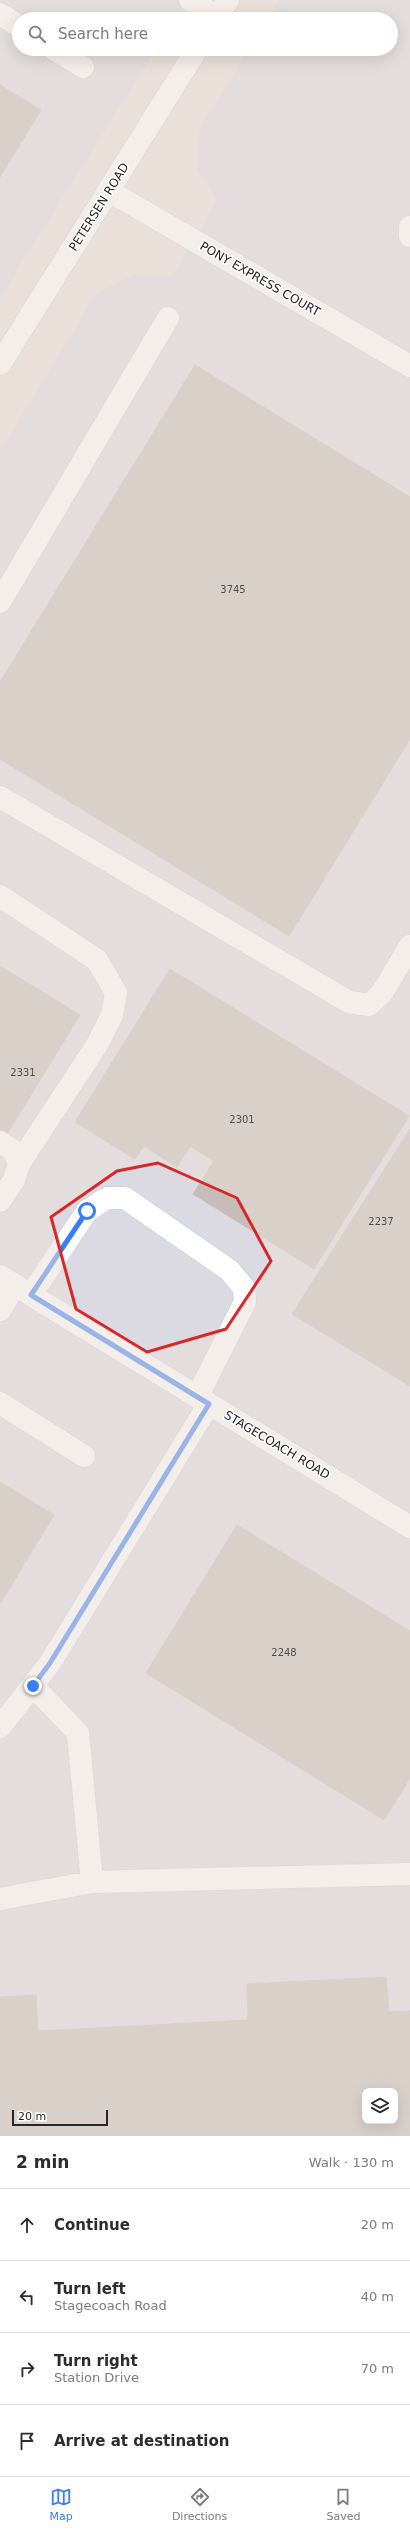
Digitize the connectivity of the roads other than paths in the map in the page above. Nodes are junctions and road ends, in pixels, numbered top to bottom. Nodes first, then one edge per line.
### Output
1 (190, 0) edge
2 (220, 12) edge
3 (0, 14) edge
4 (12, 22) edge
5 (65, 56) edge
6 (193, 56) edge
7 (83, 67) dead end
8 (109, 191) junction
9 (410, 227) edge
10 (410, 236) edge
11 (168, 318) dead end
12 (0, 364) edge
13 (410, 366) edge
14 (0, 602) edge
15 (0, 797) edge
16 (0, 896) edge
17 (410, 946) edge
18 (0, 1142) edge
19 (20, 1164) junction
20 (0, 1201) edge
21 (15, 1285) edge
22 (0, 1310) edge
23 (203, 1401) junction
24 (0, 1403) edge
25 (84, 1456) dead end
26 (410, 1526) edge
27 (33, 1686) junction
28 (0, 1727) edge
29 (410, 1874) edge
30 (92, 1882) junction
31 (0, 1900) edge

1 - 2 street
3 - 4 street
5 - 7 street
6 - 8 street, PETERSEN ROAD
8 - 12 street, PETERSEN ROAD
8 - 13 street, PONY EXPRESS COURT
9 - 10 street
11 - 14 street
15 - 17 street
16 - 19 street
18 - 19 street
19 - 20 street
21 - 22 street
21 - 23 street, STAGECOACH ROAD
21 - 23 street
23 - 26 street, STAGECOACH ROAD
23 - 27 street
24 - 25 street
27 - 28 street
27 - 30 street
29 - 30 street
30 - 31 street

